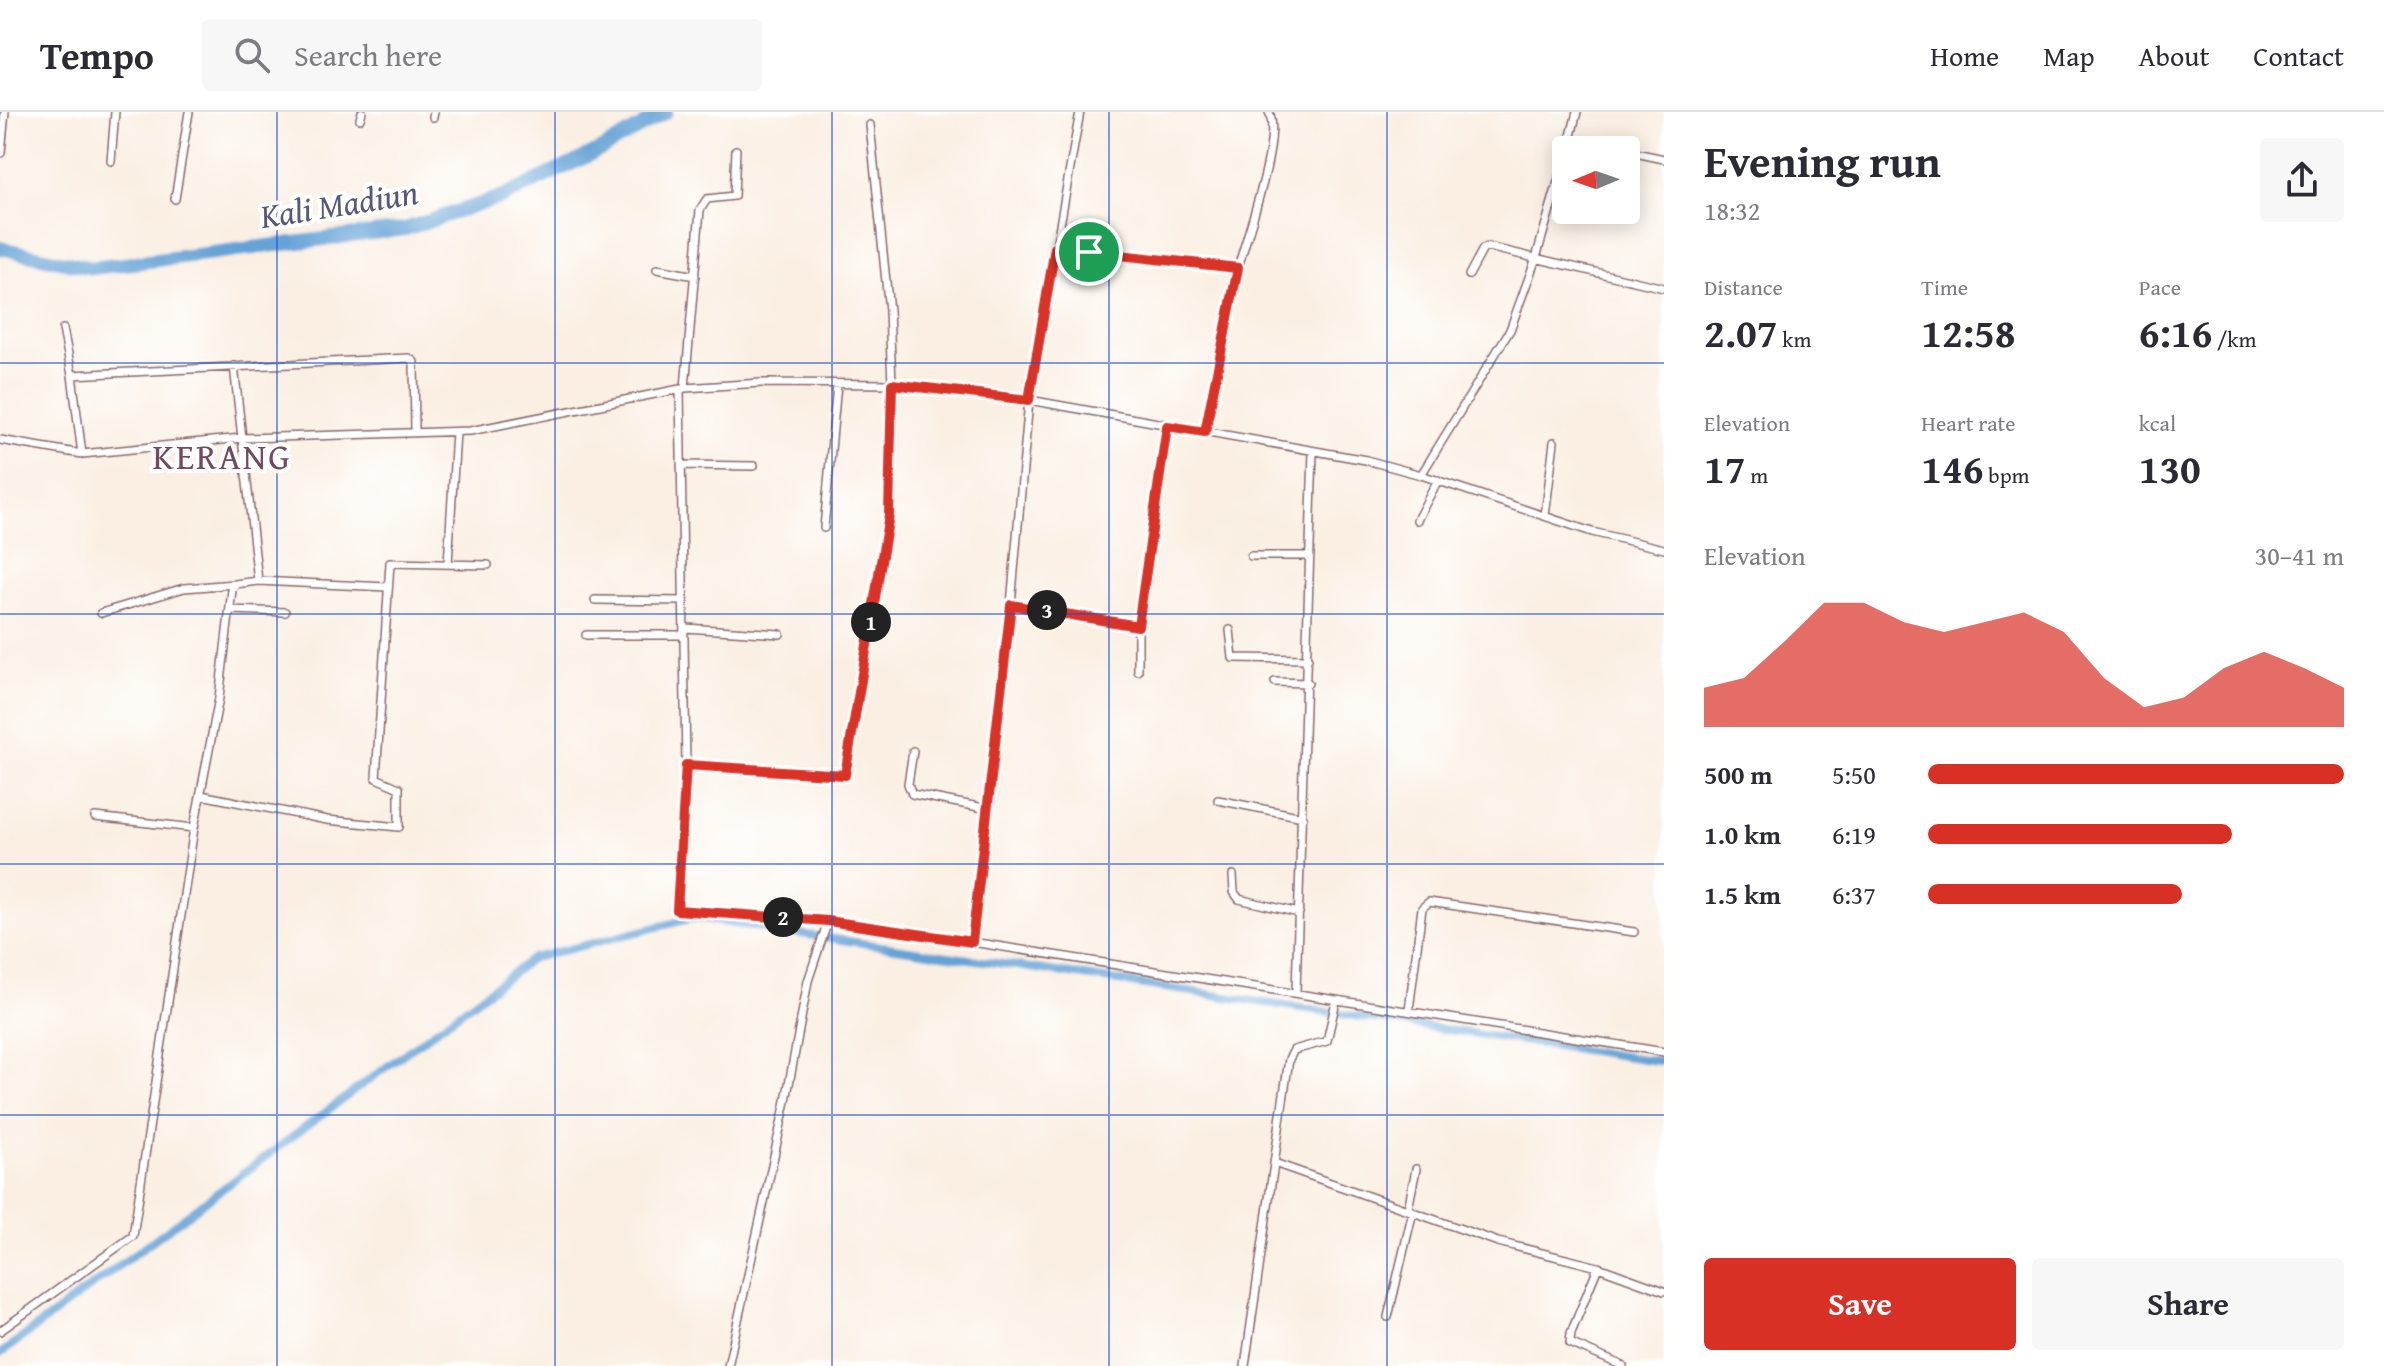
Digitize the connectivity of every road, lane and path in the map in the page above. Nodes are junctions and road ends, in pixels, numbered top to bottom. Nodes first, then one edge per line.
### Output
1 (5, 112) edge
2 (115, 112) edge
3 (189, 112) edge
4 (1080, 112) edge
5 (1269, 112) edge
6 (1577, 112) edge
7 (870, 125) dead end
8 (1571, 136) edge
9 (736, 150) dead end
10 (1, 153) edge
11 (1640, 154) edge
12 (1664, 159) edge
13 (111, 161) dead end
14 (175, 199) dead end
15 (1552, 202) edge
16 (1055, 248) junction
17 (1536, 258) junction
18 (1238, 268) junction
19 (657, 269) dead end
20 (1469, 275) dead end
21 (695, 276) junction
22 (1664, 288) edge
23 (63, 329) dead end
24 (234, 366) junction
25 (72, 375) junction
26 (837, 384) junction
27 (892, 384) junction
28 (683, 389) junction
29 (1029, 400) junction
30 (1167, 426) junction
31 (415, 432) junction
32 (456, 432) junction
33 (1205, 432) junction
34 (242, 438) junction
35 (0, 440) edge
36 (1554, 442) dead end
37 (1313, 451) junction
38 (82, 454) junction
39 (683, 465) junction
40 (754, 466) dead end
41 (1421, 475) junction
42 (1438, 480) junction
43 (1545, 516) junction
44 (1417, 520) dead end
45 (824, 528) dead end
46 (1664, 549) edge
47 (1251, 556) dead end
48 (1310, 556) junction
49 (448, 564) junction
50 (488, 565) dead end
51 (258, 581) junction
52 (235, 584) junction
53 (387, 587) junction
54 (595, 600) dead end
55 (684, 601) junction
56 (1011, 605) junction
57 (230, 610) junction
58 (285, 612) dead end
59 (101, 613) dead end
60 (1138, 626) junction
61 (1230, 630) dead end
62 (684, 632) junction
63 (780, 634) dead end
64 (586, 635) dead end
65 (1308, 659) junction
66 (1138, 671) dead end
67 (1275, 682) dead end
68 (1308, 683) junction
69 (913, 751) dead end
70 (686, 765) junction
71 (201, 795) junction
72 (1218, 800) dead end
73 (989, 809) junction
74 (95, 817) dead end
75 (1303, 817) junction
76 (194, 828) junction
77 (1233, 875) dead end
78 (1299, 913) junction
79 (827, 924) junction
80 (1634, 932) dead end
81 (972, 942) junction
82 (1296, 991) junction
83 (1336, 1002) junction
84 (1409, 1010) junction
85 (1664, 1052) edge
86 (1277, 1164) junction
87 (1416, 1169) dead end
88 (1410, 1210) junction
89 (1598, 1267) junction
90 (1664, 1291) edge
91 (1388, 1317) dead end
92 (0, 1331) edge
93 (728, 1366) edge
94 (1245, 1366) edge
95 (1623, 1366) edge

1 - 10 street
2 - 13 street
3 - 14 street
4 - 16 street
5 - 18 street
6 - 8 street
7 - 27 street
9 - 21 street
11 - 12 street
15 - 17 street
16 - 18 street
16 - 29 street
17 - 20 street
17 - 22 street
17 - 41 street
18 - 33 street
19 - 21 street
21 - 28 street
23 - 25 street
24 - 25 street
24 - 31 street
24 - 34 street
25 - 38 street
26 - 27 street
26 - 28 street
26 - 45 street
27 - 29 street
27 - 70 street
28 - 32 street
28 - 39 street
29 - 30 street
29 - 56 street
30 - 33 street
30 - 60 street
31 - 32 street
31 - 34 street
32 - 49 street
33 - 37 street
34 - 38 street
34 - 51 street
35 - 38 street
36 - 43 street
37 - 41 street
37 - 48 street
39 - 40 street
39 - 55 street
41 - 42 street
42 - 43 street
42 - 44 street
43 - 46 street
47 - 48 street
48 - 65 street
49 - 50 street
49 - 53 street
51 - 52 street
51 - 53 street
52 - 57 street
52 - 59 street
53 - 71 street
54 - 55 street
55 - 62 street
56 - 60 street
56 - 73 street
57 - 58 street
57 - 71 street
60 - 66 street
61 - 65 street
62 - 63 street
62 - 64 street
62 - 70 street
65 - 68 street
67 - 68 street
68 - 75 street
69 - 73 street
70 - 79 street
71 - 76 street
72 - 75 street
73 - 81 street
74 - 76 street
75 - 78 street
76 - 92 street
77 - 78 street
78 - 82 street
79 - 81 street
79 - 93 street
80 - 84 street
81 - 82 street
82 - 83 street
83 - 84 street
83 - 86 street
84 - 85 street
86 - 88 street
86 - 94 street
87 - 88 street
88 - 89 street
88 - 91 street
89 - 90 street
89 - 95 street

